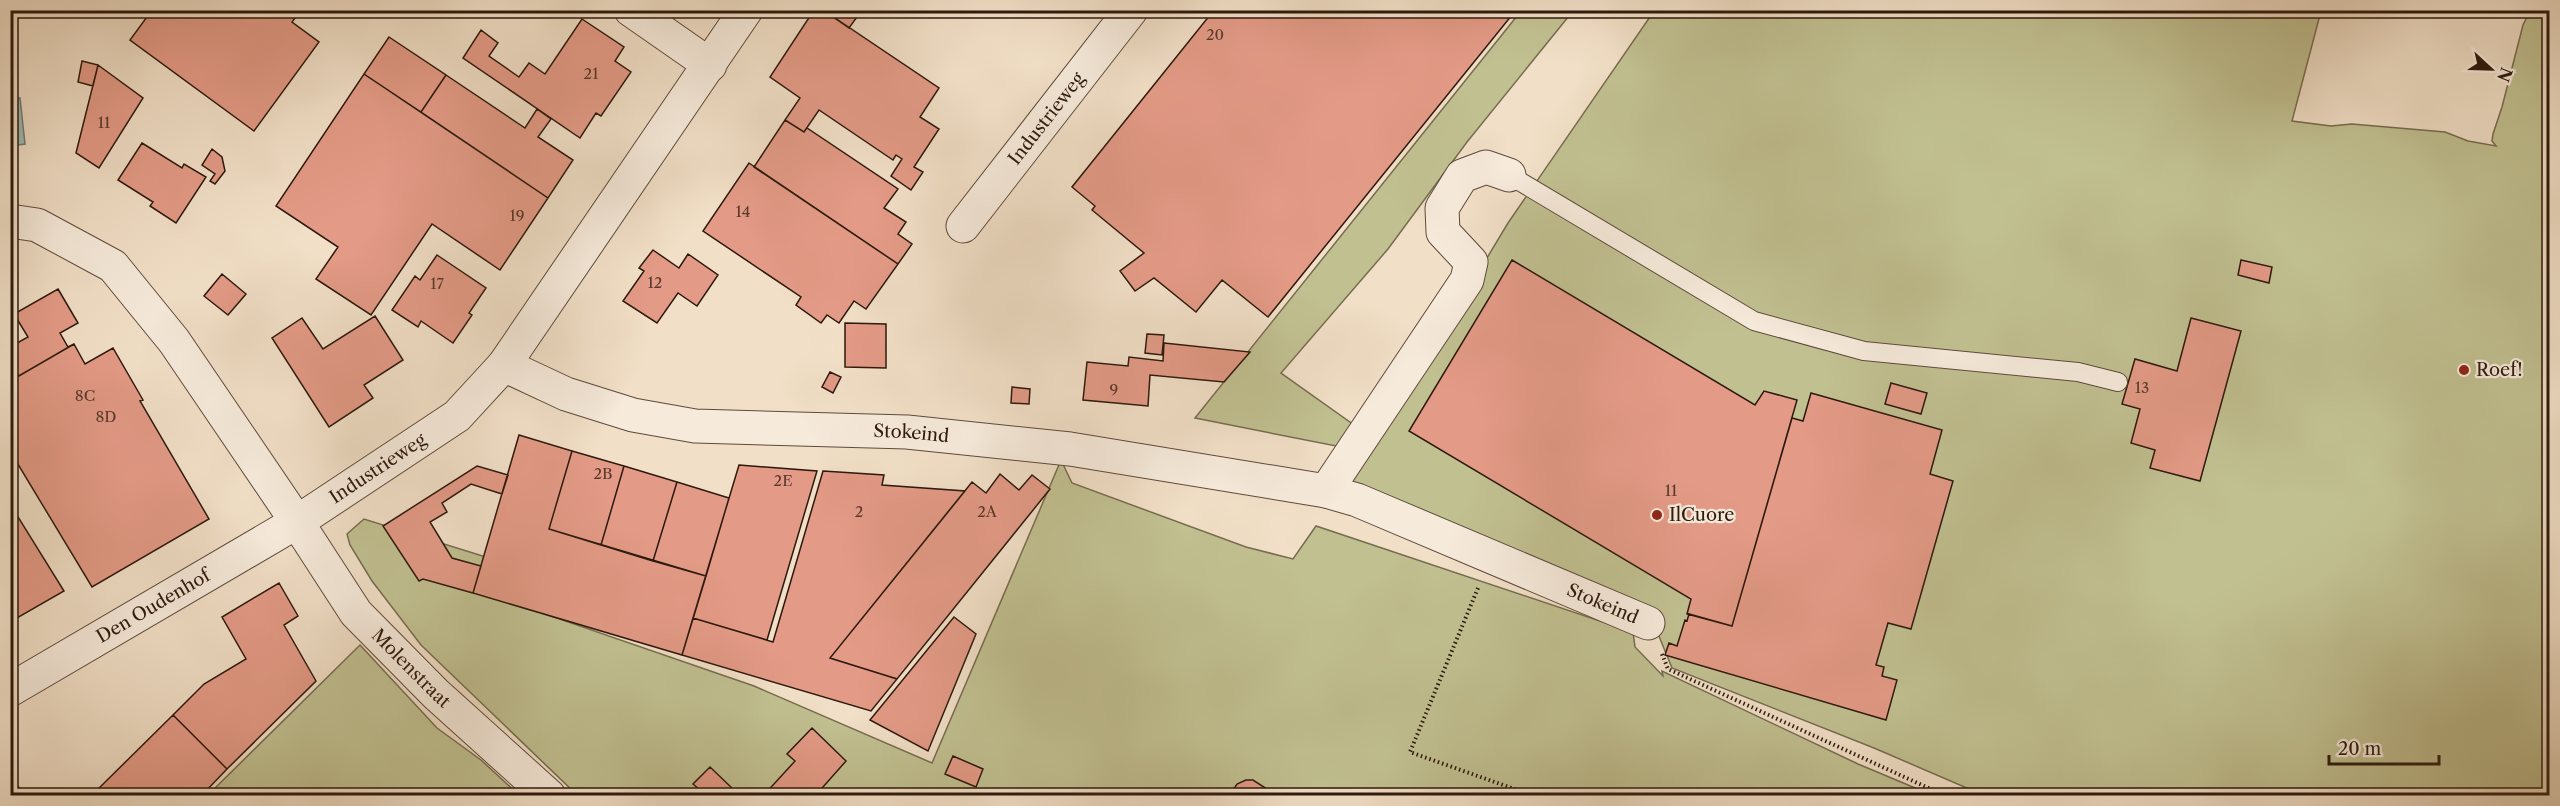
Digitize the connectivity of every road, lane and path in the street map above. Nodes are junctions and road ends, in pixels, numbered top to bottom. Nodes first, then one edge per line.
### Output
1 (631, 10) edge
2 (746, 10) edge
3 (1131, 10) edge
4 (710, 65) junction
5 (1509, 175) joint
6 (10, 221) edge
7 (963, 226) dead end
8 (504, 365) junction
9 (2118, 382) dead end
10 (1326, 491) junction
11 (297, 522) junction
12 (1491, 556) junction
13 (1648, 623) joint
14 (10, 690) edge
15 (1929, 788) junction
16 (549, 795) edge
17 (1534, 795) edge
18 (1926, 795) edge
19 (1946, 795) edge

1 - 4 street
2 - 4 street, Industrieweg
3 - 7 street, Industrieweg
4 - 8 street, Industrieweg
5 - 9 lane
5 - 10 street
6 - 11 street
8 - 10 street, Stokeind
8 - 11 street, Industrieweg
10 - 12 street, Stokeind
11 - 14 street, Den Oudenhof
11 - 16 street, Molenstraat
12 - 13 street, Stokeind
12 - 17 path
13 - 15 path, Stokeind
15 - 18 path
15 - 19 path, Stokeind

